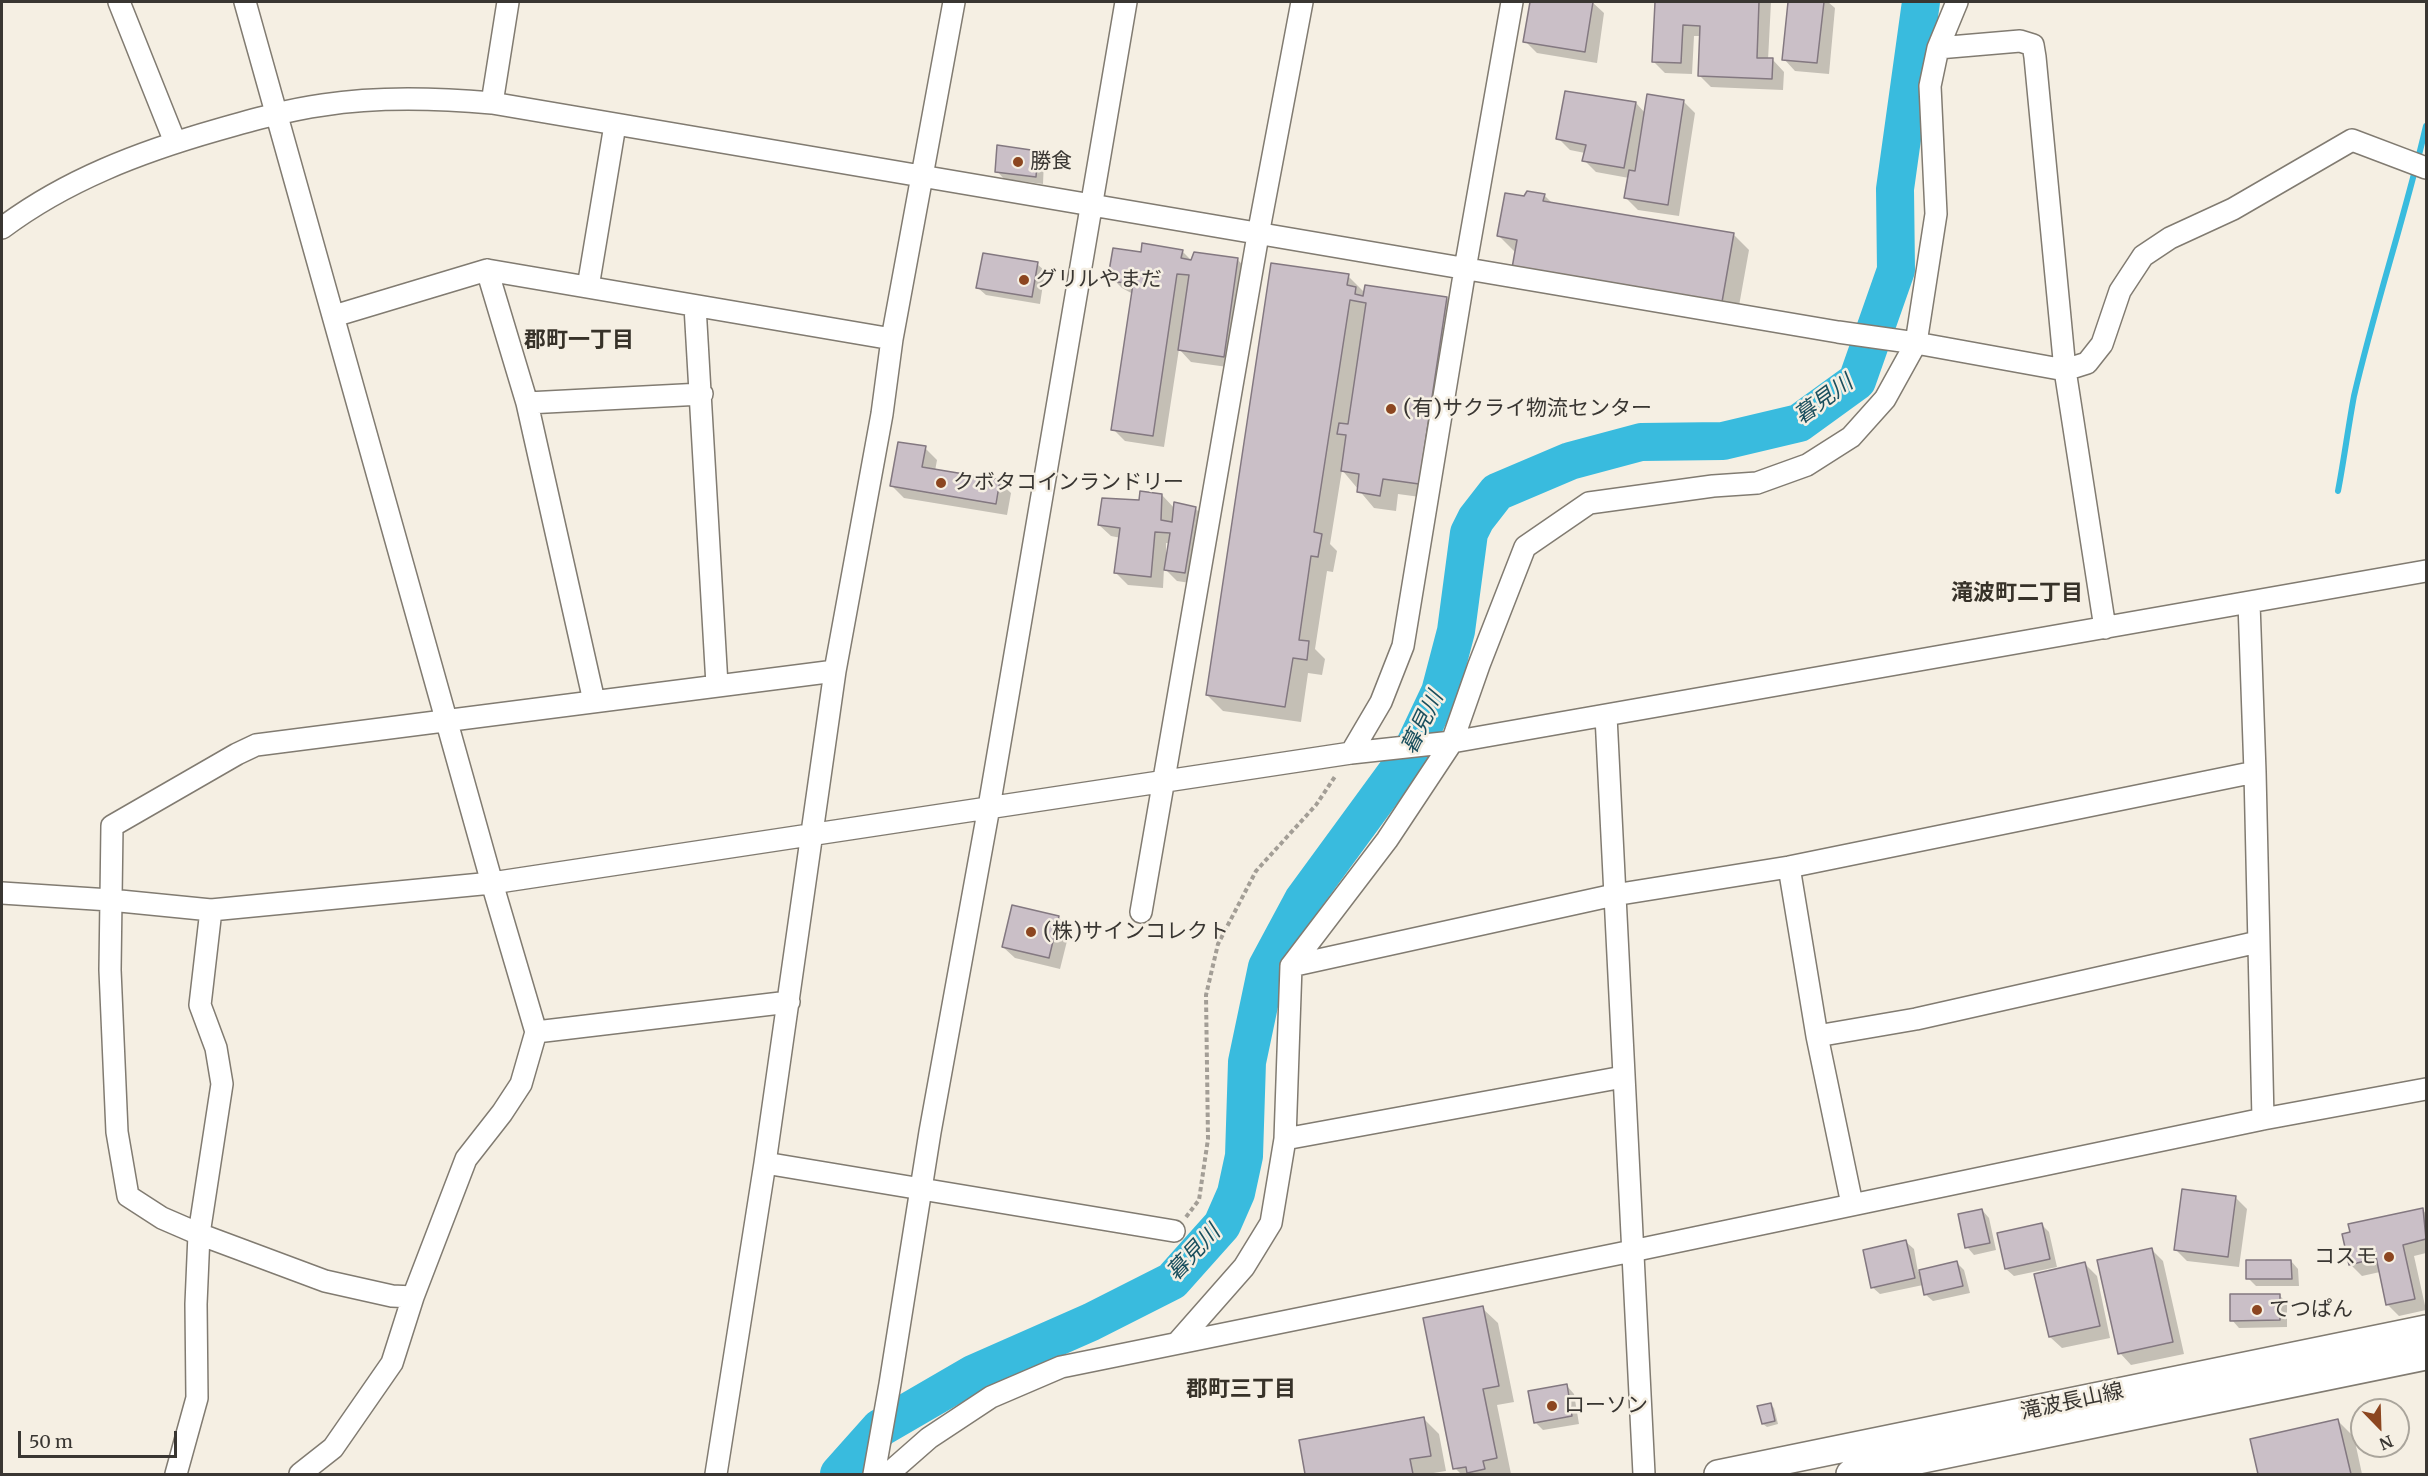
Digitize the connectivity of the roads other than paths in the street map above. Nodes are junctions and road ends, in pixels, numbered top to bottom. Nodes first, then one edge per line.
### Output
1 (119, 2) edge
2 (245, 2) edge
3 (508, 2) edge
4 (954, 2) edge
5 (1126, 2) edge
6 (1302, 2) edge
7 (1512, 2) edge
8 (1957, 2) edge
9 (1938, 48) junction
10 (492, 103) junction
11 (276, 113) junction
12 (615, 125) junction
13 (175, 142) junction
14 (2427, 168) edge
15 (922, 177) junction
16 (1091, 207) junction
17 (2, 228) edge
18 (1258, 235) junction
19 (1465, 269) junction
20 (487, 270) junction
21 (588, 287) junction
22 (695, 306) junction
23 (334, 316) junction
24 (892, 339) junction
25 (1916, 343) junction
26 (2065, 370) junction
27 (702, 394) junction
28 (527, 403) junction
29 (2427, 571) edge
30 (2248, 603) junction
31 (2105, 628) junction
32 (835, 670) junction
33 (717, 685) junction
34 (594, 701) junction
35 (1606, 716) junction
36 (448, 720) junction
37 (1452, 742) junction
38 (1357, 752) junction
39 (2255, 772) junction
40 (1163, 782) junction
41 (989, 807) junction
42 (811, 836) junction
43 (1789, 867) junction
44 (492, 883) junction
45 (2, 892) edge
46 (1614, 895) junction
47 (110, 900) junction
48 (211, 910) junction
49 (1142, 912) dead end
50 (2258, 942) junction
51 (1291, 966) junction
52 (789, 1002) junction
53 (536, 1032) junction
54 (1817, 1036) junction
55 (1623, 1077) junction
56 (2427, 1089) edge
57 (2263, 1119) junction
58 (1285, 1139) junction
59 (765, 1163) junction
60 (921, 1190) junction
61 (1852, 1204) junction
62 (1174, 1232) road end
63 (199, 1234) junction
64 (1632, 1251) junction
65 (413, 1298) junction
66 (2427, 1329) edge
67 (1178, 1342) junction
68 (2427, 1356) edge
69 (879, 1470) edge
70 (176, 1474) edge
71 (300, 1474) edge
72 (716, 1474) edge
73 (1644, 1474) edge
74 (1718, 1474) edge
75 (1850, 1474) edge

1 - 13 street
2 - 11 street
3 - 10 street
4 - 15 street
5 - 16 street
6 - 18 street
7 - 19 street
8 - 9 street
9 - 25 street
9 - 26 street
10 - 11 street
10 - 12 street
11 - 13 street
11 - 23 street
12 - 15 street
12 - 21 street
13 - 17 street
14 - 26 street
15 - 16 street
15 - 24 street
16 - 18 street
16 - 41 street
18 - 19 street
18 - 40 street
19 - 25 street
19 - 38 street
20 - 21 street
20 - 23 street
20 - 28 street
21 - 22 street
22 - 24 street
22 - 27 street
23 - 36 street
24 - 32 street
25 - 26 street
25 - 37 street
26 - 31 street
27 - 28 street
27 - 33 street
28 - 34 street
29 - 30 street
30 - 31 street
30 - 39 street
31 - 35 street
32 - 33 street
32 - 42 street
33 - 34 street
34 - 36 street
35 - 37 street
35 - 46 street
36 - 44 street
36 - 47 street
37 - 38 street
37 - 51 street
38 - 40 street
39 - 43 street
39 - 50 street
40 - 41 street
40 - 49 street
41 - 42 street
41 - 60 street
42 - 44 street
42 - 52 street
43 - 46 street
43 - 54 street
44 - 48 street
44 - 53 street
45 - 47 street
46 - 51 street
46 - 55 street
47 - 48 street
47 - 63 street
48 - 63 street
50 - 54 street
50 - 57 street
51 - 58 street
52 - 53 street
52 - 59 street
53 - 65 street
54 - 61 street
55 - 58 street
55 - 64 street
56 - 57 street
57 - 61 street
58 - 67 street
59 - 60 street
59 - 72 street
60 - 62 street
60 - 69 street
61 - 64 street
63 - 65 street
63 - 70 street
64 - 67 street
64 - 73 street
65 - 71 street
66 - 74 main road, 滝波長山線
67 - 69 street
68 - 75 main road, 滝波長山線

